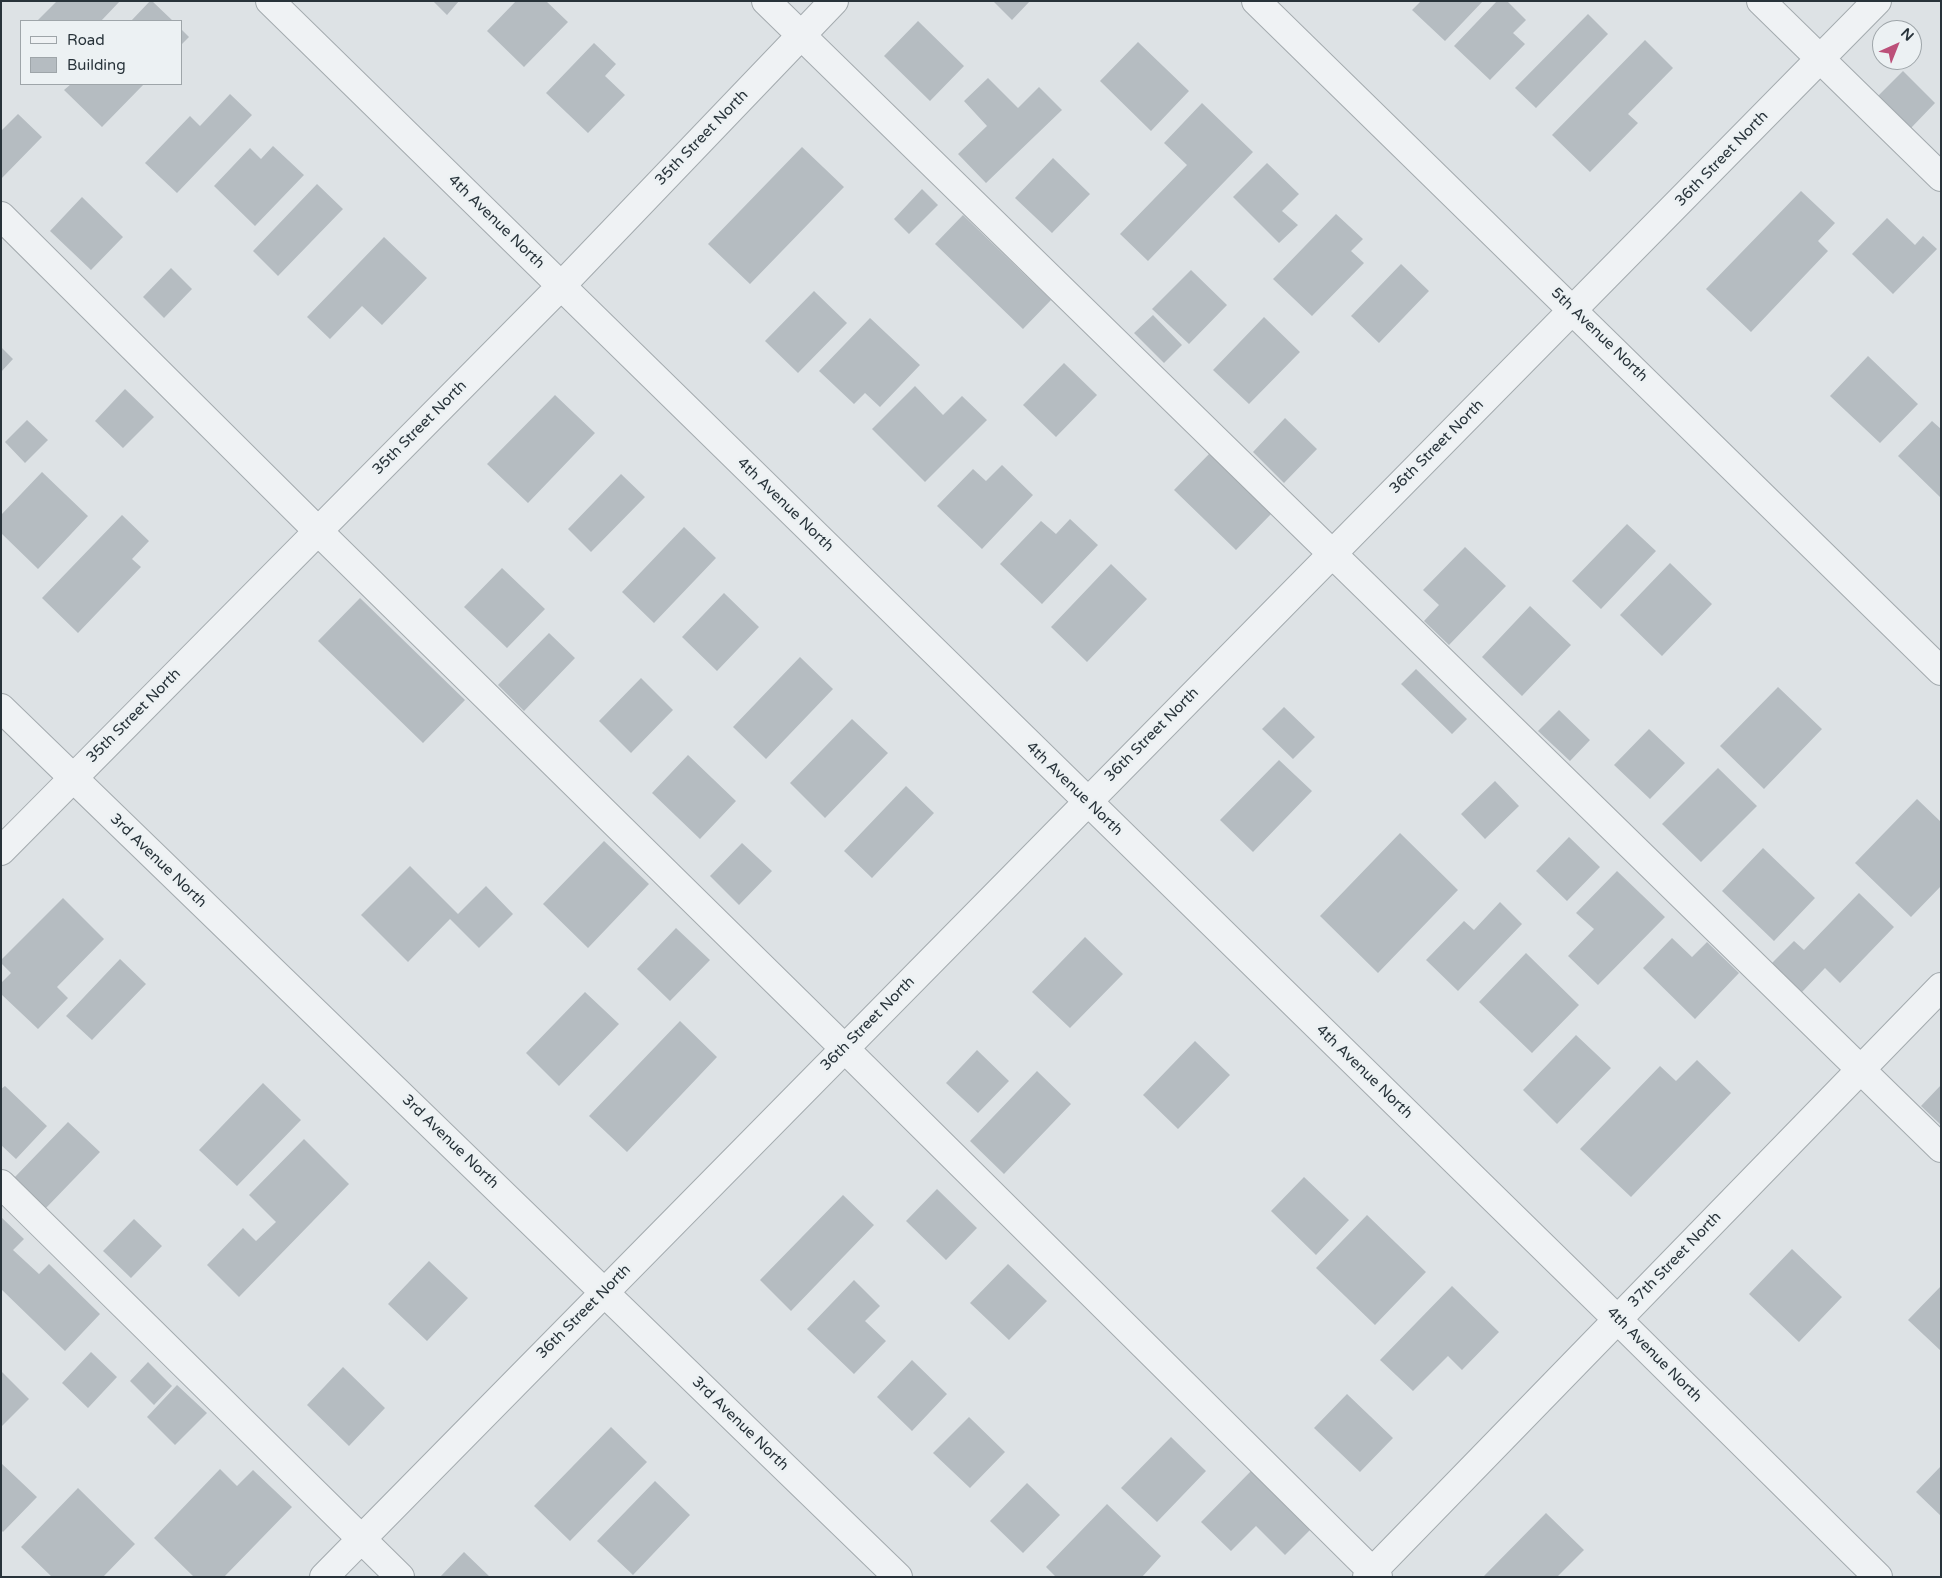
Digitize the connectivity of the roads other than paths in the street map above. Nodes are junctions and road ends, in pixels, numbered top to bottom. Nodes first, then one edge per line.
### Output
1 (270, 1) edge
2 (766, 1) edge
3 (834, 1) edge
4 (1256, 1) edge
5 (1761, 1) edge
6 (1877, 1) edge
7 (801, 35) junction
8 (1820, 59) junction
9 (1941, 177) edge
10 (1, 216) edge
11 (561, 286) junction
12 (1574, 310) junction
13 (318, 531) junction
14 (1332, 554) junction
15 (1941, 670) edge
16 (1, 708) edge
17 (73, 778) junction
18 (1087, 801) junction
19 (1, 851) edge
20 (1941, 987) edge
21 (844, 1048) junction
22 (1860, 1068) junction
23 (1941, 1148) edge
24 (1, 1184) edge
25 (604, 1292) junction
26 (1618, 1320) junction
27 (361, 1539) junction
28 (1372, 1575) edge
29 (324, 1577) edge
30 (400, 1577) edge
31 (898, 1577) edge
32 (1878, 1577) edge

1 - 11 street, 4th Avenue North
2 - 7 street
3 - 7 street, 35th Street North
4 - 12 street, 5th Avenue North
5 - 8 street
6 - 8 street, 36th Street North
7 - 11 street, 35th Street North
7 - 14 street
8 - 9 street
8 - 12 street, 36th Street North
10 - 13 street
11 - 13 street, 35th Street North
11 - 18 street, 4th Avenue North
12 - 14 street, 36th Street North
12 - 15 street, 5th Avenue North
13 - 17 street, 35th Street North
13 - 21 street
14 - 18 street, 36th Street North
14 - 22 street
16 - 17 street, 3rd Avenue North
17 - 19 street, 35th Street North
17 - 25 street, 3rd Avenue North
18 - 21 street, 36th Street North
18 - 26 street, 4th Avenue North
20 - 22 street, 37th Street North
21 - 25 street, 36th Street North
21 - 28 street
22 - 23 street
22 - 26 street, 37th Street North
24 - 27 street
25 - 27 street, 36th Street North
25 - 31 street, 3rd Avenue North
26 - 28 street, 37th Street North
26 - 32 street, 4th Avenue North
27 - 29 street, 36th Street North
27 - 30 street

